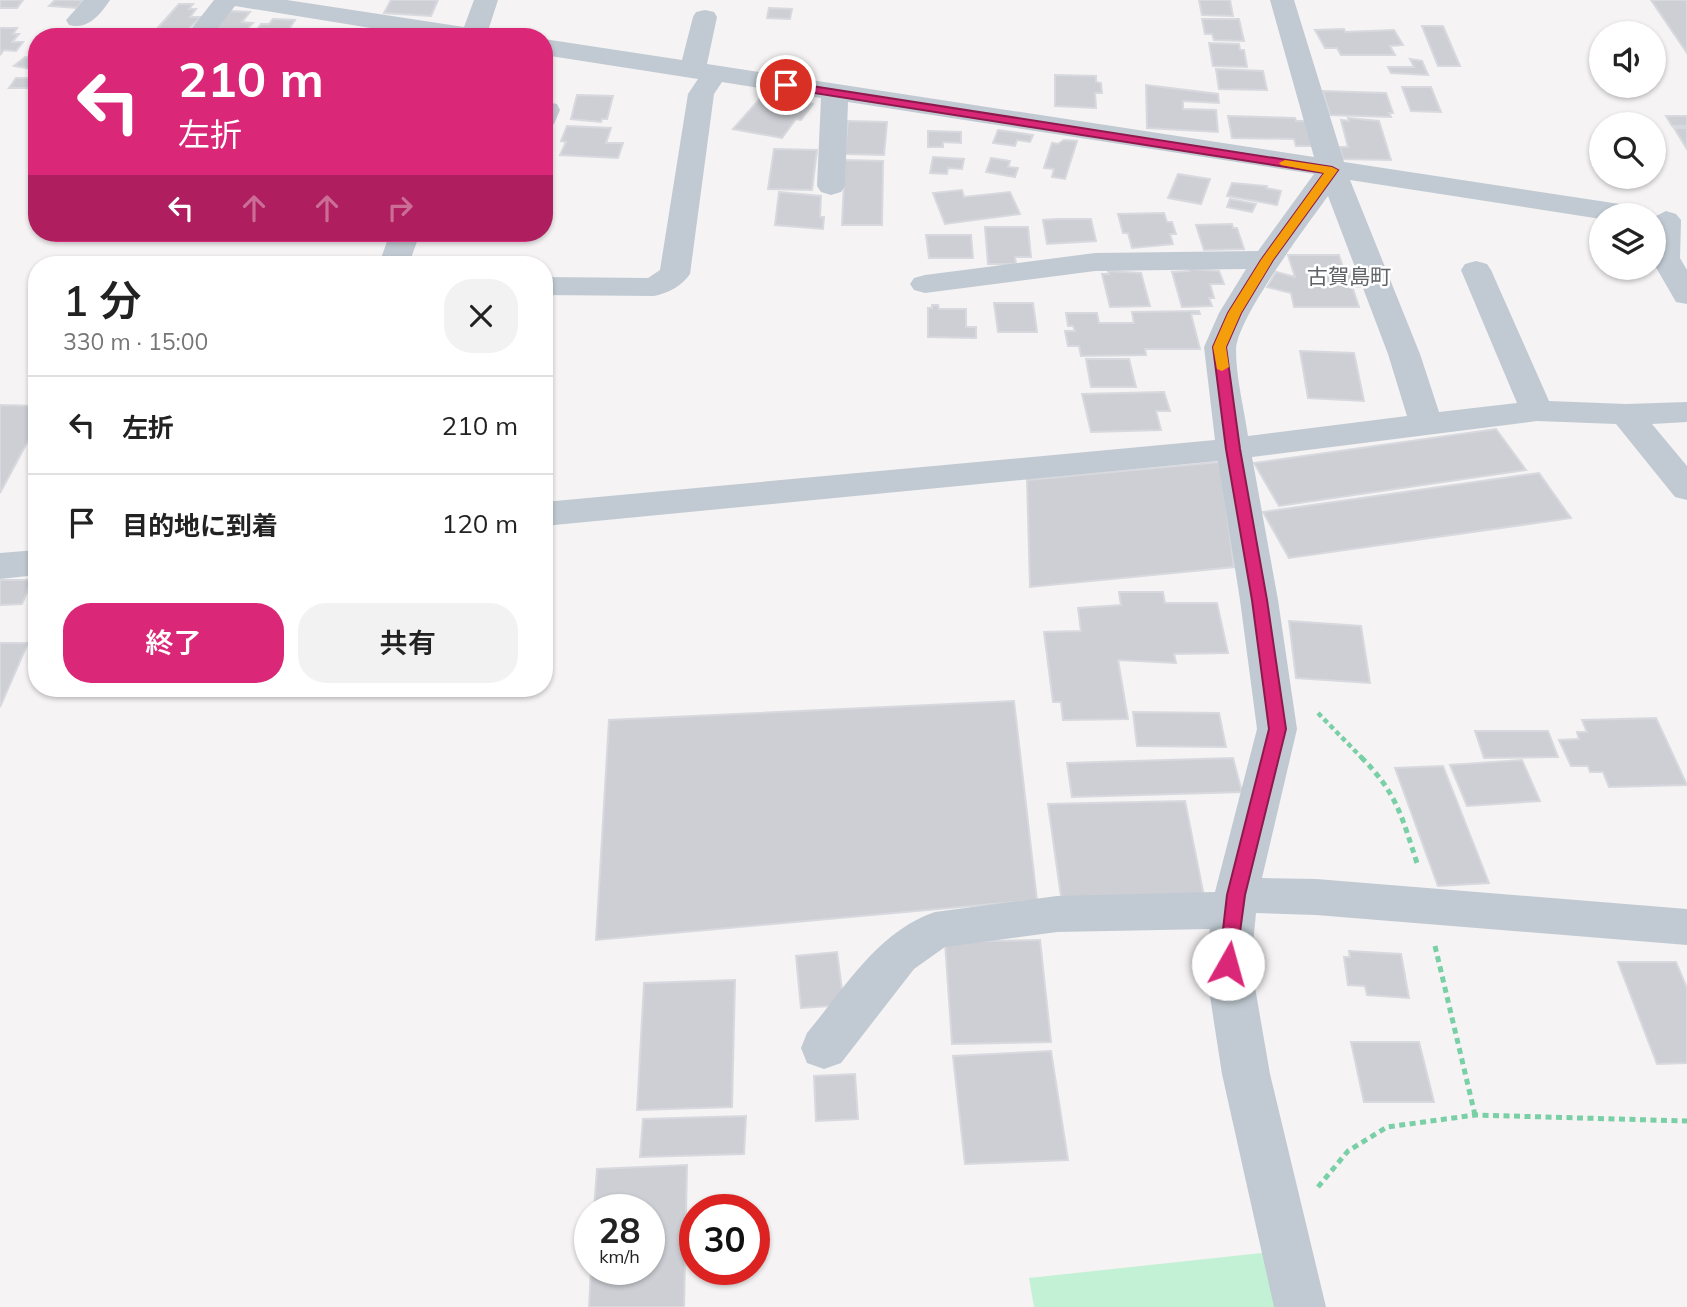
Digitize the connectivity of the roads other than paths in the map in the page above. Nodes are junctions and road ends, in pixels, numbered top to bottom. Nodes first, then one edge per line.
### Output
1 (98, 0) edge
2 (227, 0) edge
3 (239, 0) edge
4 (486, 0) edge
5 (1282, 0) edge
6 (316, 6) edge
7 (705, 17) dead end
8 (78, 20) dead end
9 (205, 28) edge
10 (428, 28) edge
11 (477, 28) edge
12 (553, 48) edge
13 (703, 72) junction
14 (835, 93) junction
15 (1332, 170) junction
16 (831, 186) dead end
17 (1589, 208) edge
18 (1669, 221) edge
19 (1267, 260) junction
20 (1476, 270) dead end
21 (925, 284) dead end
22 (553, 286) edge
23 (1687, 295) edge
24 (1536, 411) junction
25 (1687, 412) edge
26 (1626, 414) junction
27 (1426, 424) junction
28 (1233, 449) junction
29 (1687, 489) edge
30 (553, 513) edge
31 (28, 563) edge
32 (0, 566) edge
33 (1235, 903) junction
34 (1687, 927) edge
35 (824, 1048) dead end
36 (1300, 1307) edge

1 - 8 street
2 - 9 street
3 - 6 street
4 - 11 street
5 - 15 street
6 - 10 street
7 - 13 street
12 - 13 street
13 - 14 street
13 - 22 street
14 - 15 street
14 - 16 street
15 - 17 street
15 - 19 street
15 - 27 street
18 - 23 street
19 - 21 street
19 - 28 street
20 - 24 street
24 - 26 street
24 - 27 street
25 - 26 street
26 - 29 street
27 - 28 street
28 - 30 street
28 - 33 street
31 - 32 street
33 - 34 street
33 - 35 street
33 - 36 street

